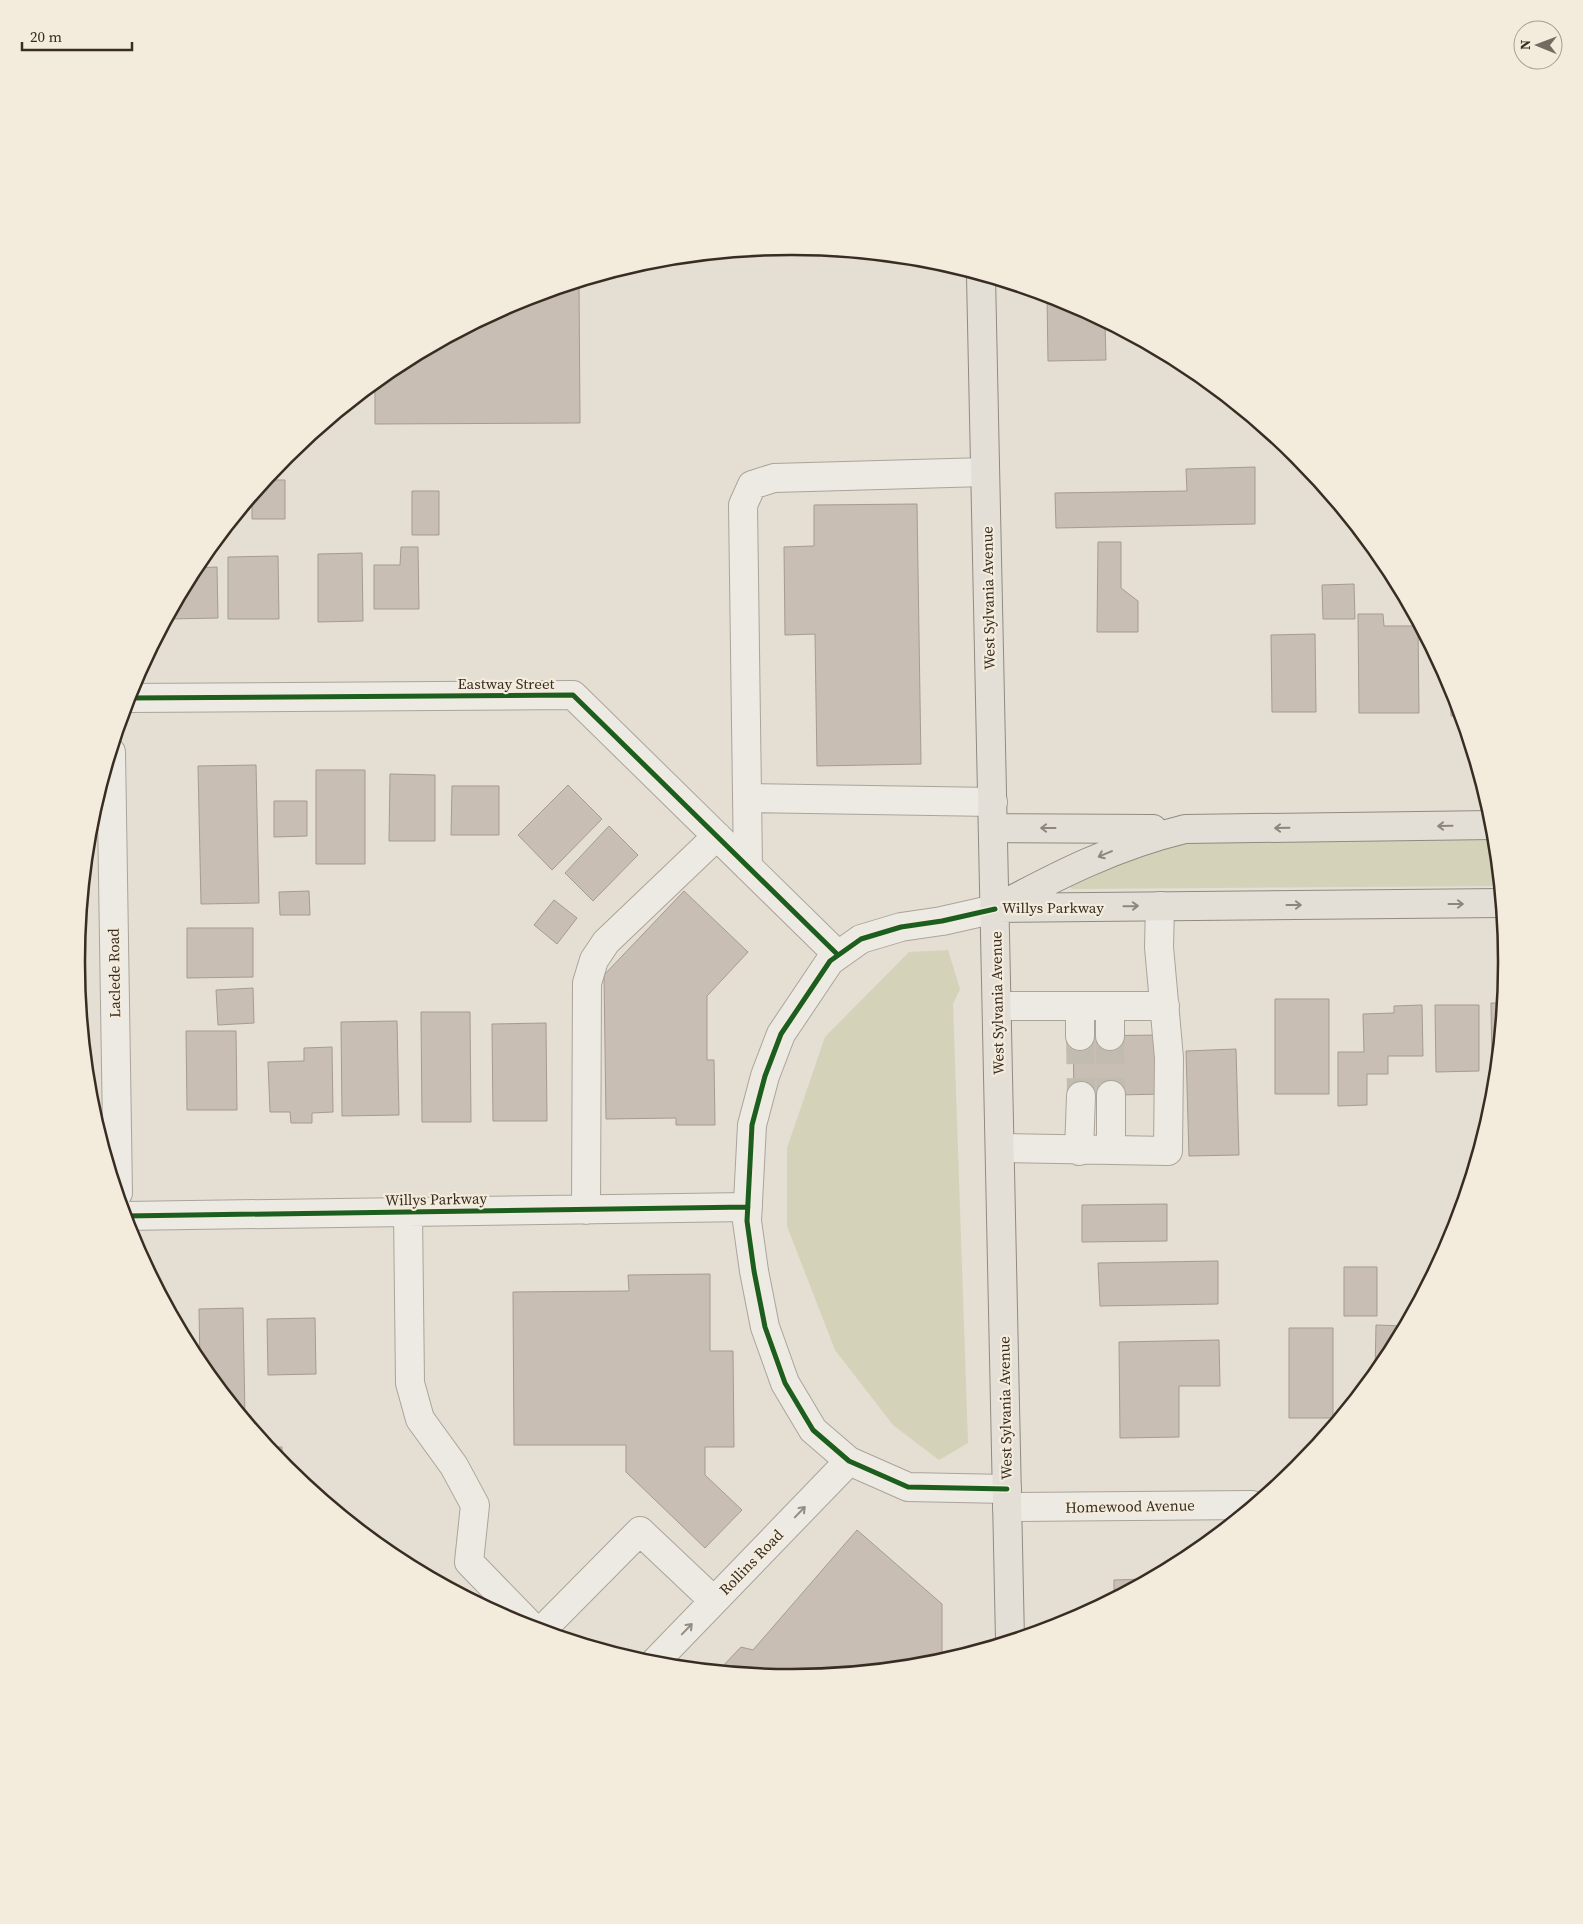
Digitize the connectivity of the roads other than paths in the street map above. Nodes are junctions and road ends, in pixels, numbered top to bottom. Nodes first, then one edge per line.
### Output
1 (982, 282) edge
2 (985, 472) junction
3 (137, 698) edge
4 (111, 771) edge
5 (747, 798) junction
6 (994, 815) junction
7 (1484, 825) edge
8 (1184, 829) junction
9 (717, 836) junction
10 (748, 867) junction
11 (1495, 903) edge
12 (1160, 906) junction
13 (995, 908) junction
14 (838, 954) junction
15 (997, 1006) junction
16 (1080, 1006) junction
17 (1110, 1006) junction
18 (1165, 1006) junction
19 (1080, 1036) tunnel mouth
20 (1110, 1036) tunnel mouth
21 (1111, 1095) tunnel mouth
22 (1080, 1096) tunnel mouth
23 (1000, 1148) junction
24 (1112, 1150) junction
25 (1079, 1151) junction
26 (118, 1174) edge
27 (748, 1208) junction
28 (586, 1210) junction
29 (408, 1212) junction
30 (133, 1216) edge
31 (849, 1461) junction
32 (1007, 1498) junction
33 (1243, 1505) edge
34 (714, 1600) junction
35 (521, 1615) edge
36 (547, 1625) edge
37 (1010, 1634) edge
38 (661, 1656) edge

1 - 2 main road, West Sylvania Avenue
2 - 5 street
2 - 6 main road, West Sylvania Avenue
3 - 9 street, Eastway Street
4 - 26 street, Laclede Road
5 - 6 street
5 - 10 street
8 -> 6 main road
6 - 13 main road, West Sylvania Avenue
7 -> 8 main road, Willys Parkway
8 -> 13 main road, Willys Parkway
9 - 10 street, Eastway Street
9 - 28 street
10 - 14 street, Eastway Street
12 -> 11 main road, Willys Parkway
13 -> 12 main road, Willys Parkway
12 - 18 street
13 - 14 street, Homewood Avenue
13 - 15 main road, West Sylvania Avenue
14 - 27 street, Homewood Avenue
15 - 16 street
15 - 23 main road, West Sylvania Avenue
16 - 17 street
16 - 19 street
17 - 18 street
17 - 20 street
18 - 24 street
21 - 24 street
22 - 25 street
23 - 25 street
23 - 32 main road, West Sylvania Avenue
24 - 25 street
27 - 28 street, Willys Parkway
27 - 31 street, Homewood Avenue
28 - 29 street, Willys Parkway
29 - 30 street, Willys Parkway
29 - 35 street
31 - 32 street, Homewood Avenue
34 -> 31 street, Rollins Road
32 - 33 street, Homewood Avenue
32 - 37 main road, West Sylvania Avenue
34 - 36 street
38 -> 34 street, Rollins Road

